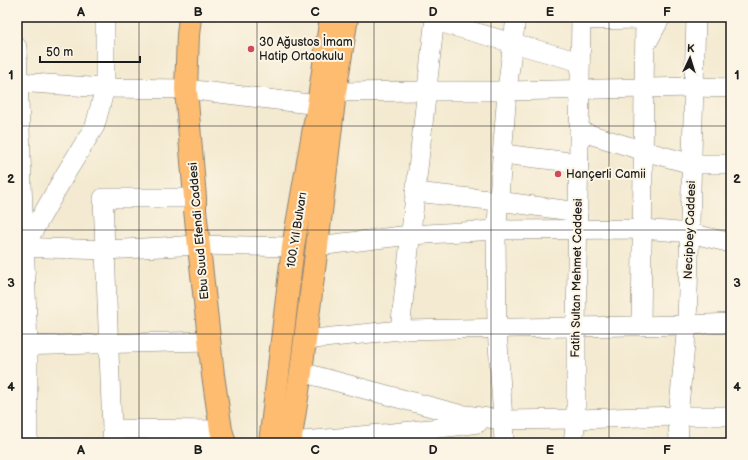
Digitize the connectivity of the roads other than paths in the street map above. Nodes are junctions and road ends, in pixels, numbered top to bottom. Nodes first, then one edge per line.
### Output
1 (105, 17) edge
2 (190, 17) edge
3 (331, 17) edge
4 (347, 17) edge
5 (516, 17) edge
6 (696, 17) edge
7 (581, 18) edge
8 (650, 18) edge
9 (435, 19) edge
10 (513, 43) junction
11 (17, 47) edge
12 (580, 62) junction
13 (18, 82) edge
14 (694, 87) junction
15 (105, 88) junction
16 (644, 88) junction
17 (731, 88) edge
18 (186, 89) junction
19 (580, 90) junction
20 (427, 91) junction
21 (507, 91) junction
22 (326, 98) junction
23 (579, 131) junction
24 (644, 151) junction
25 (502, 154) junction
26 (579, 163) junction
27 (692, 164) junction
28 (731, 164) edge
29 (415, 192) junction
30 (195, 198) junction
31 (498, 201) junction
32 (578, 221) junction
33 (496, 230) junction
34 (643, 230) junction
35 (690, 233) junction
36 (410, 235) junction
37 (731, 243) edge
38 (199, 246) junction
39 (317, 246) junction
40 (21, 247) edge
41 (293, 247) junction
42 (105, 250) junction
43 (731, 323) edge
44 (687, 325) junction
45 (641, 326) junction
46 (576, 327) junction
47 (497, 328) junction
48 (400, 330) junction
49 (304, 340) junction
50 (209, 341) junction
51 (109, 344) junction
52 (23, 346) edge
53 (300, 372) junction
54 (678, 416) junction
55 (731, 416) edge
56 (576, 419) junction
57 (503, 420) junction
58 (113, 436) edge
59 (223, 436) edge
60 (24, 441) edge
61 (283, 443) edge
62 (504, 443) edge
63 (573, 443) edge
64 (679, 443) edge

1 - 15 street
2 - 18 main road, Ebu Suud Efendi Caddesi
3 - 22 main road, 100. Yıl Bulvarı
4 - 22 main road, 100. Yıl Bulvarı
5 - 10 street
6 - 14 street, Necipbey Caddesi
7 - 8 street
7 - 12 street, Fatih Sultan Mehmet Caddesi
8 - 16 street
9 - 10 street
9 - 20 street
10 - 12 street
10 - 21 street
11 - 13 street
12 - 19 street, Fatih Sultan Mehmet Caddesi
13 - 15 street
13 - 40 street
14 - 16 street
14 - 17 street
14 - 27 street, Necipbey Caddesi
15 - 18 street
15 - 40 street
16 - 19 street
16 - 24 street
18 - 22 street
18 - 30 main road, Ebu Suud Efendi Caddesi
19 - 21 street
19 - 23 street, Fatih Sultan Mehmet Caddesi
20 - 21 street
20 - 22 street
20 - 29 street
21 - 25 street
22 - 39 main road, 100. Yıl Bulvarı
22 - 41 main road, 100. Yıl Bulvarı
23 - 24 street
23 - 26 street, Fatih Sultan Mehmet Caddesi
24 - 27 street
24 - 34 street
25 - 26 street
25 - 31 street
26 - 32 street, Fatih Sultan Mehmet Caddesi
27 - 28 street
27 - 35 street, Necipbey Caddesi
29 - 31 street
29 - 36 street
30 - 38 main road, Ebu Suud Efendi Caddesi
30 - 42 street
31 - 32 street
31 - 33 street
32 - 33 street
32 - 34 street
32 - 46 street, Fatih Sultan Mehmet Caddesi
33 - 36 street
33 - 47 street
34 - 35 street
34 - 45 street
35 - 37 street
35 - 44 street, Necipbey Caddesi
36 - 39 street
36 - 48 street
38 - 41 street
38 - 42 street
38 - 50 main road, Ebu Suud Efendi Caddesi
39 - 49 main road, 100. Yıl Bulvarı
40 - 42 street
40 - 52 street
41 - 61 main road, 100. Yıl Bulvarı
42 - 51 street
43 - 44 street
44 - 45 street
44 - 54 street, Necipbey Caddesi
45 - 46 street
46 - 47 street
46 - 56 street, Fatih Sultan Mehmet Caddesi
47 - 48 street
47 - 57 street
48 - 49 street
49 - 53 main road, 100. Yıl Bulvarı
50 - 51 street
50 - 59 main road, Ebu Suud Efendi Caddesi
51 - 52 street
51 - 58 street
52 - 60 street
53 - 57 street
53 - 61 main road, 100. Yıl Bulvarı
54 - 55 street
54 - 56 street
54 - 64 street, Necipbey Caddesi
56 - 57 street
56 - 63 street, Fatih Sultan Mehmet Caddesi
57 - 61 street
57 - 62 street
58 - 59 street

